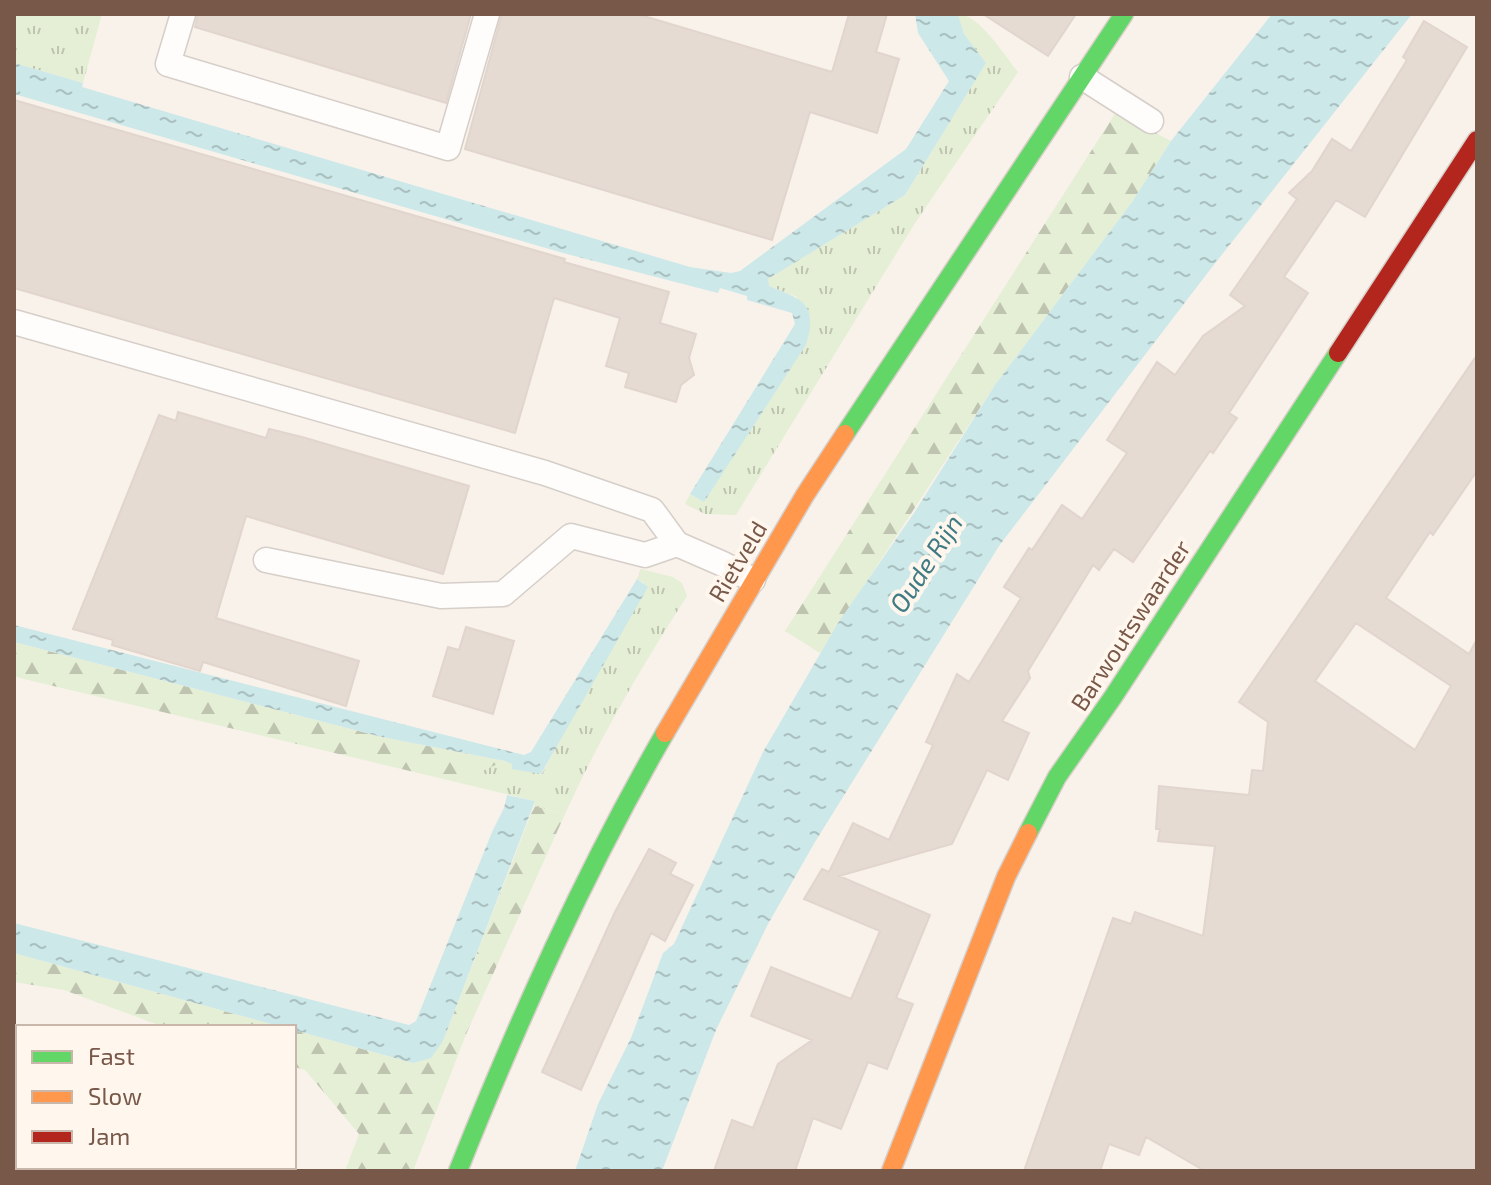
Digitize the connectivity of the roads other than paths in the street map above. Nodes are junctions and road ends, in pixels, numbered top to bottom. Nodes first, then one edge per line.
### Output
1 (183, 14) edge
2 (487, 14) edge
3 (1124, 14) edge
4 (1082, 77) junction
5 (1151, 121) dead end
6 (1477, 140) edge
7 (14, 322) edge
8 (677, 544) junction
9 (266, 560) dead end
10 (753, 580) junction
11 (458, 1171) edge
12 (891, 1171) edge

1 - 2 lane
3 - 4 main road, Rietveld
4 - 5 lane
4 - 10 main road, Rietveld
6 - 12 main road, Barwoutswaarder
7 - 8 lane
8 - 9 lane
8 - 10 lane
10 - 11 main road, Rietveld

